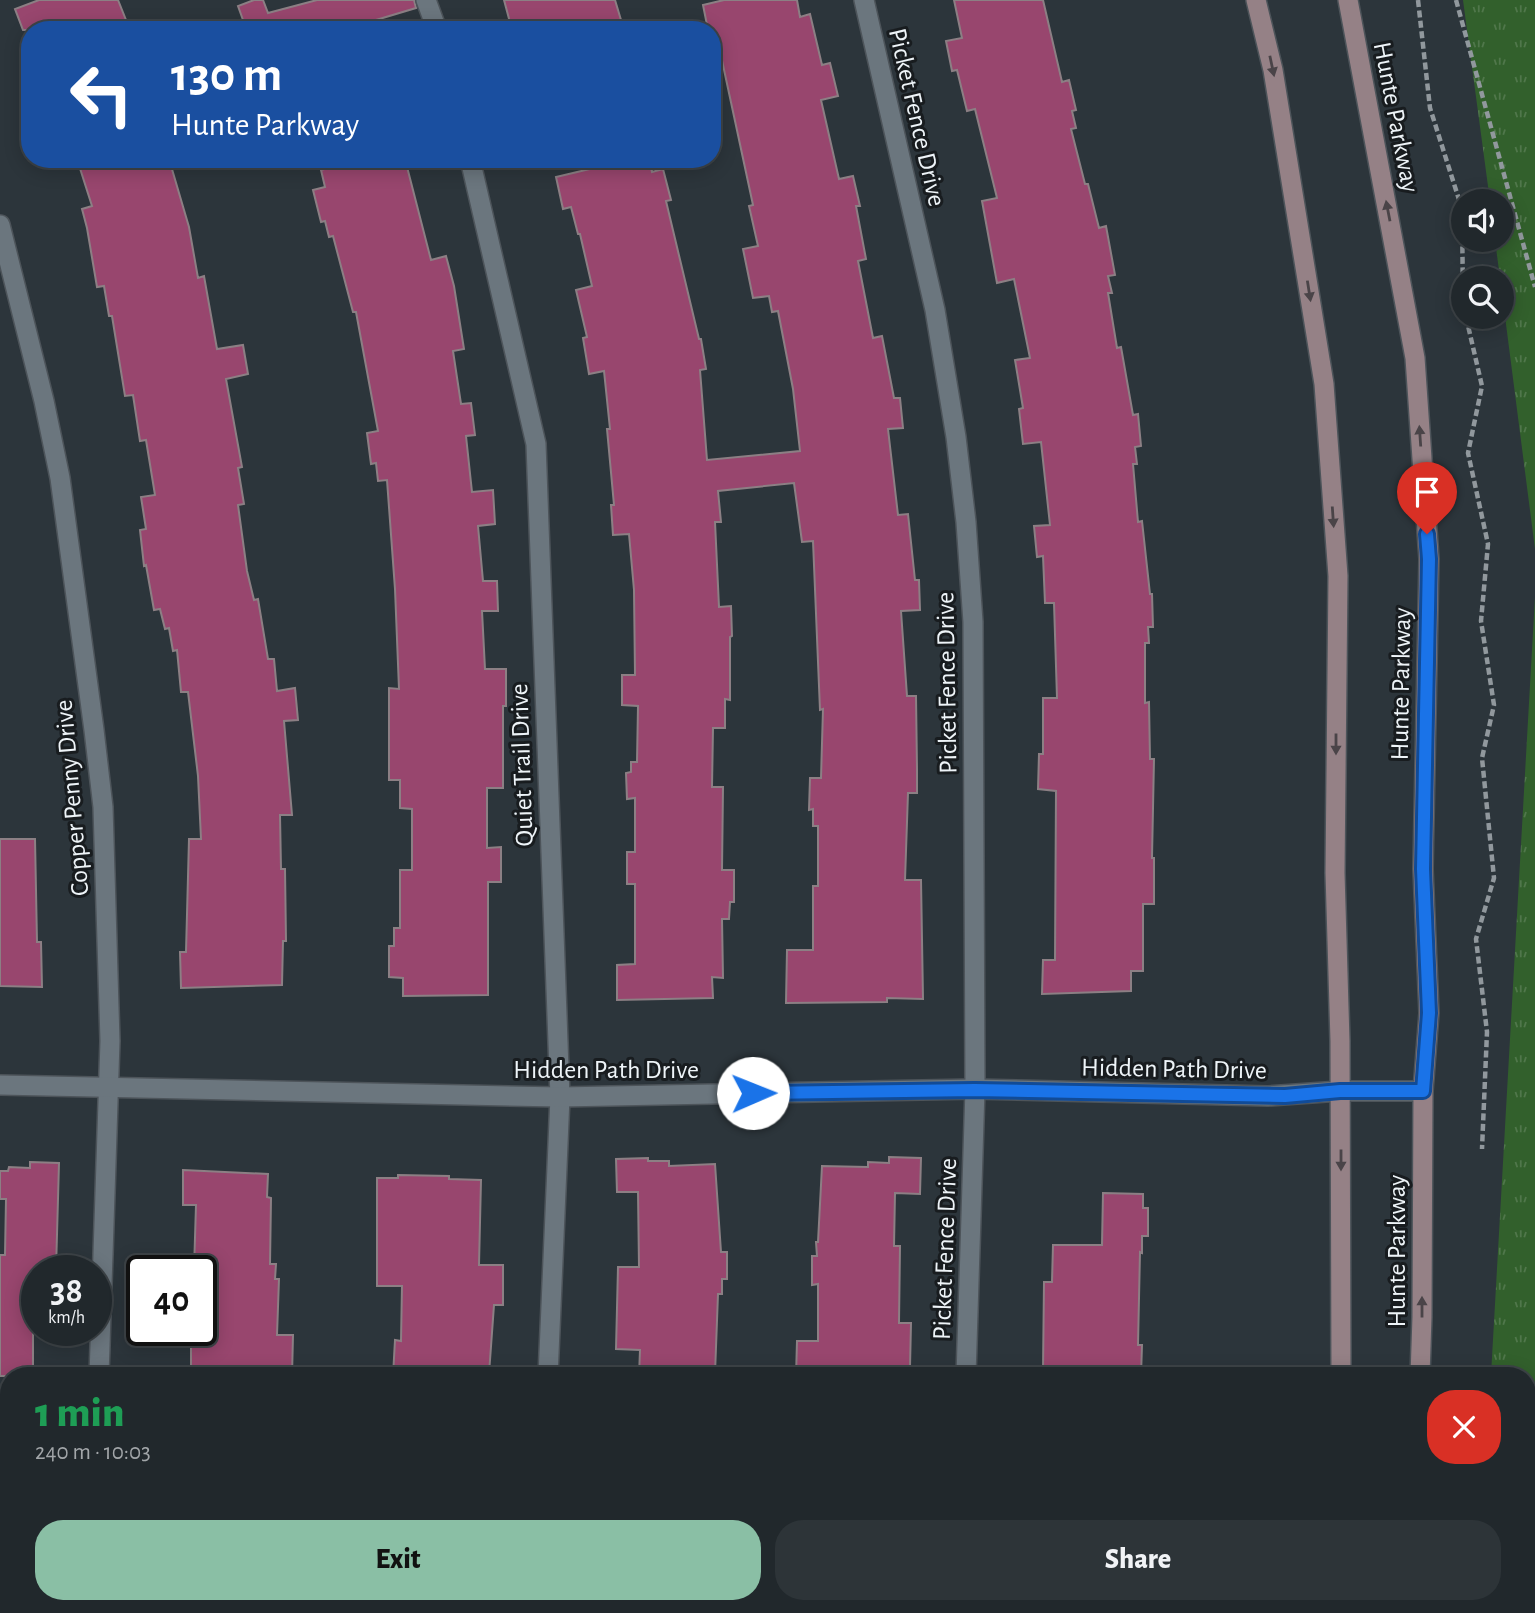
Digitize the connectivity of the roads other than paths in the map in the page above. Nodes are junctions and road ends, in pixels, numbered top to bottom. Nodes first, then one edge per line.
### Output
1 (426, 0) edge
2 (864, 0) edge
3 (1256, 0) edge
4 (1348, 0) edge
5 (434, 21) edge
6 (473, 168) edge
7 (0, 225) edge
8 (0, 1085) edge
9 (108, 1087) junction
10 (975, 1090) junction
11 (1340, 1091) junction
12 (1423, 1091) junction
13 (559, 1097) junction
14 (99, 1367) edge
15 (548, 1367) edge
16 (966, 1367) edge
17 (1340, 1367) edge
18 (1420, 1367) edge

1 - 5 street
2 - 10 street, Picket Fence Drive
3 -> 11 main road
12 -> 4 main road, Hunte Parkway
6 - 13 street, Quiet Trail Drive
7 - 9 street, Copper Penny Drive
8 - 9 street, Hidden Path Drive
9 - 13 street, Hidden Path Drive
9 - 14 street, Copper Penny Drive
10 - 11 street, Hidden Path Drive
10 - 13 street, Hidden Path Drive
10 - 16 street, Picket Fence Drive
11 - 12 street, Hidden Path Drive
11 -> 17 main road
18 -> 12 main road, Hunte Parkway
13 - 15 street, Quiet Trail Drive

